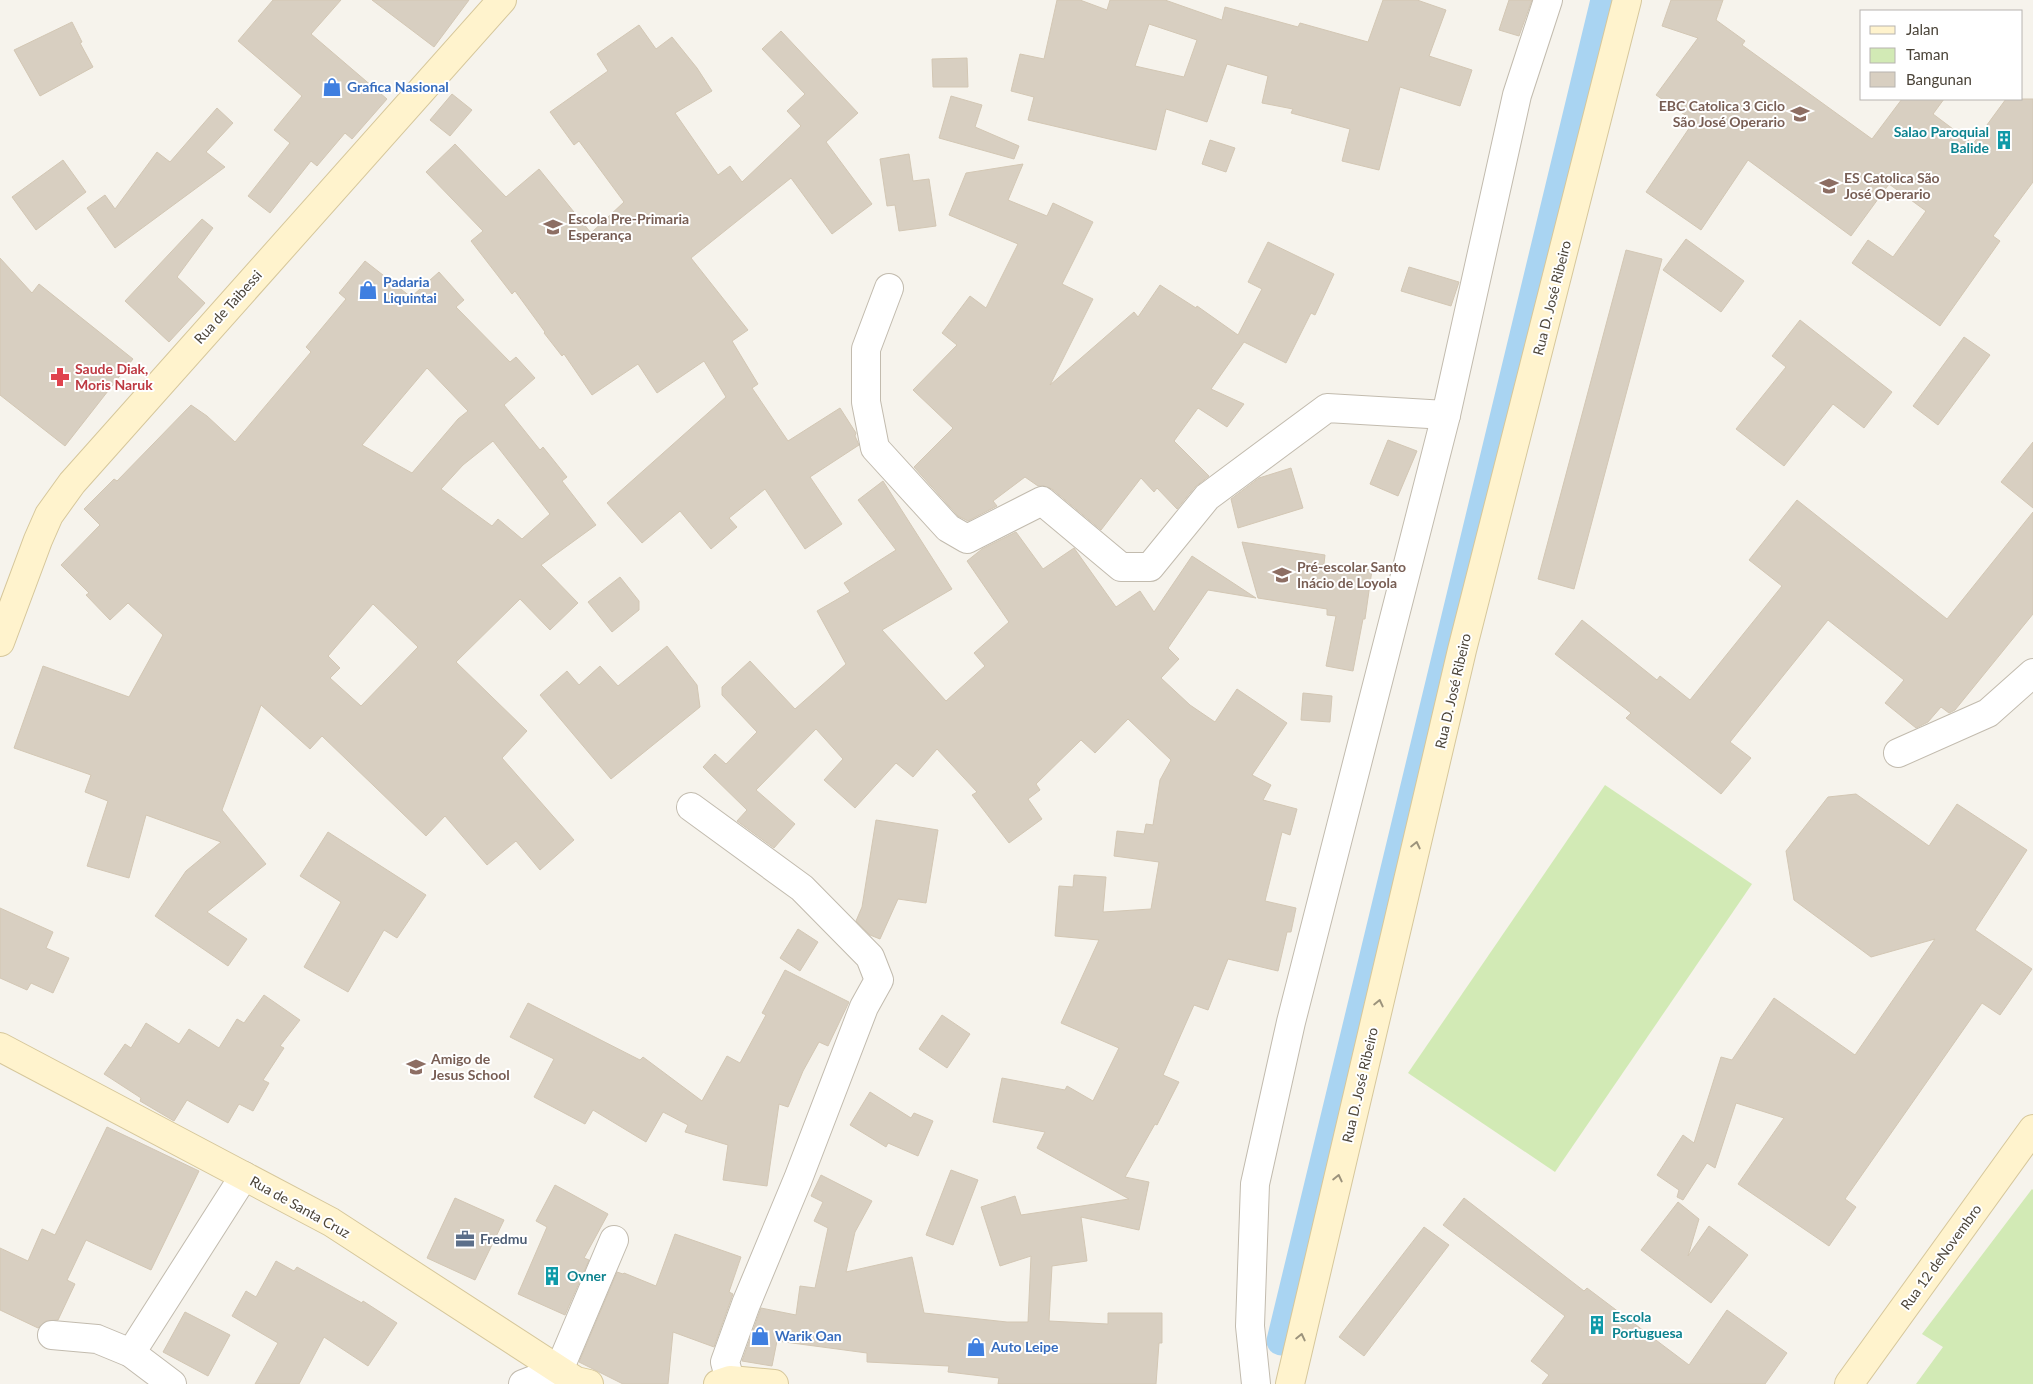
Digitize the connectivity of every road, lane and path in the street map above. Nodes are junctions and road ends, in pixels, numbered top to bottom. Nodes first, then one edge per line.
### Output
1 (502, 0) edge
2 (1548, 0) edge
3 (1627, 0) edge
4 (889, 288) dead end
5 (1446, 415) junction
6 (0, 642) edge
7 (2033, 673) edge
8 (1898, 753) dead end
9 (691, 806) dead end
10 (0, 1047) edge
11 (2033, 1129) edge
12 (244, 1176) junction
13 (614, 1240) dead end
14 (52, 1335) dead end
15 (131, 1353) junction
16 (559, 1370) junction
17 (724, 1382) edge
18 (172, 1384) edge
19 (524, 1384) edge
20 (589, 1384) edge
21 (774, 1384) edge
22 (1256, 1384) edge
23 (1290, 1384) edge
24 (1849, 1384) edge

1 - 6 street, Rua de Taibessi
2 - 5 street
23 -> 3 street, Rua D. José Ribeiro
4 - 5 street
5 - 22 street
7 - 8 street
9 - 17 street
10 - 12 street, Rua de Santa Cruz
11 - 24 street, Rua 12 deNovembro
12 - 15 street
12 - 16 street, Rua de Santa Cruz
13 - 16 street
14 - 15 street
15 - 18 street
16 - 19 street
16 - 20 street, Rua de Santa Cruz
17 - 21 street

